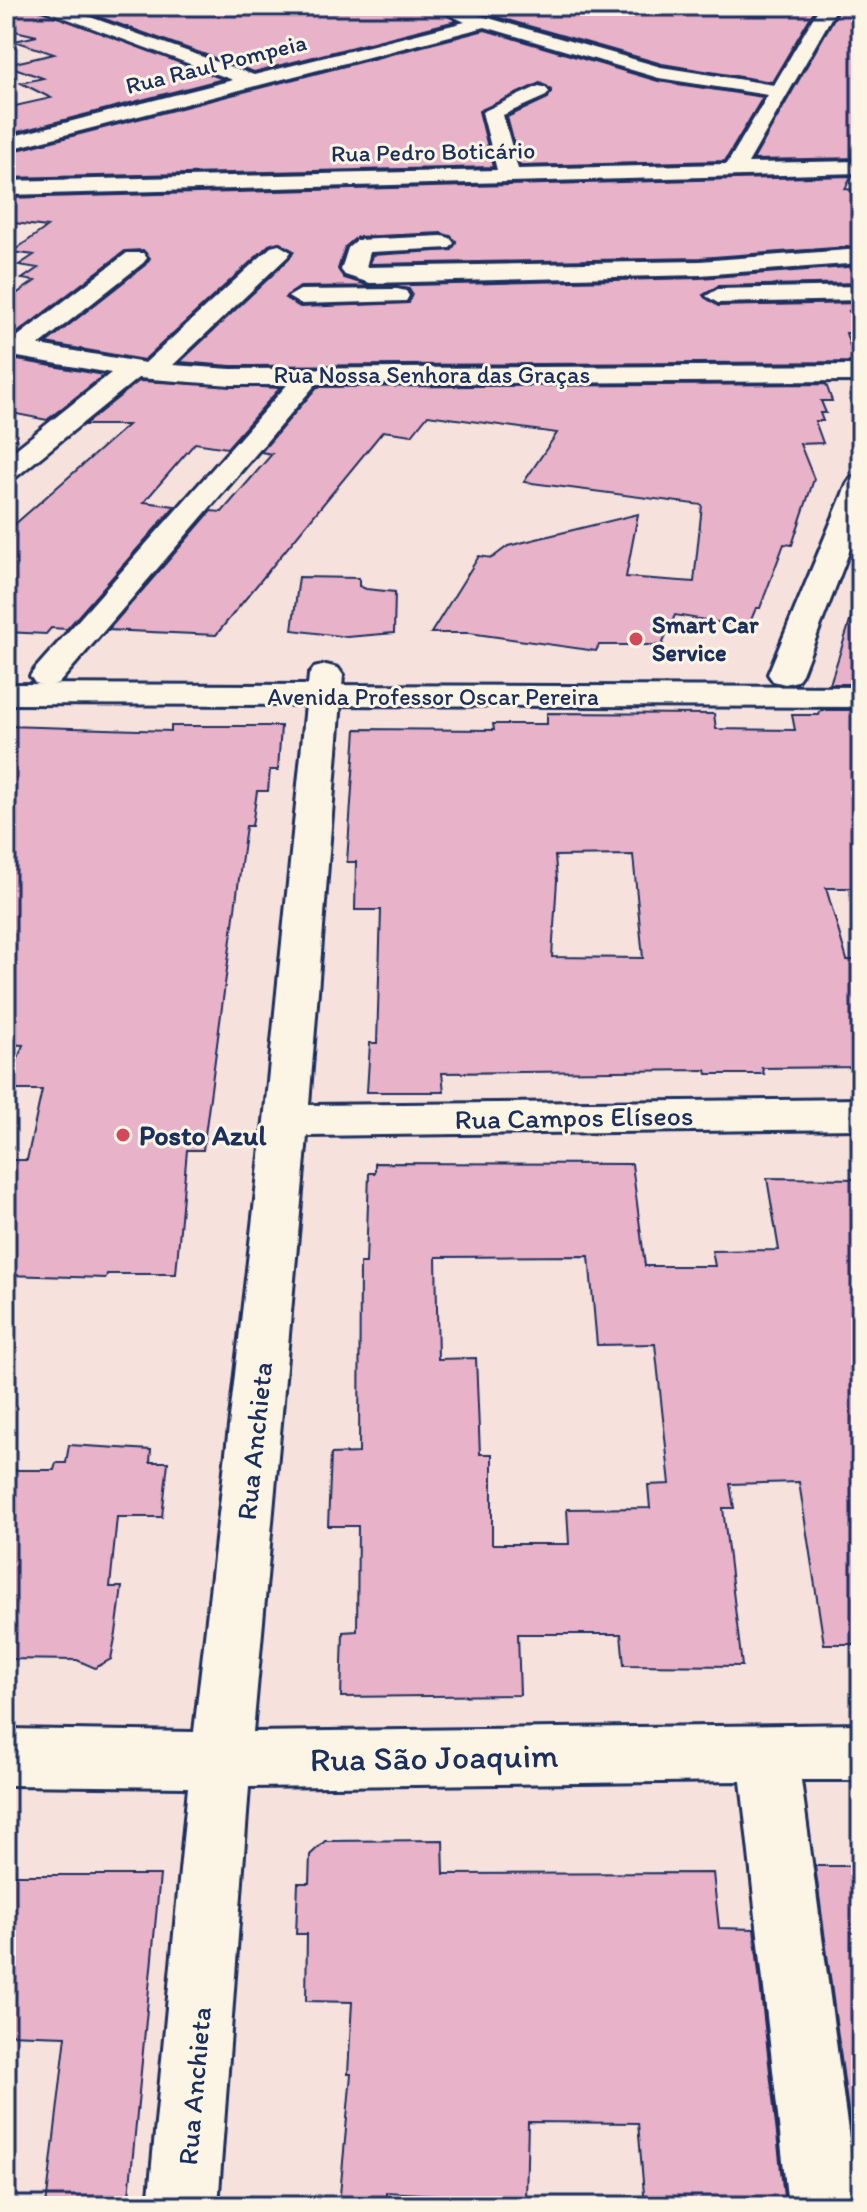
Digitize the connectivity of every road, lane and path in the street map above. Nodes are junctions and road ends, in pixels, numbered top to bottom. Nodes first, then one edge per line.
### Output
1 (42, 6) edge
2 (829, 6) edge
3 (445, 10) dead end
4 (485, 22) junction
5 (253, 81) junction
6 (777, 91) junction
7 (539, 92) dead end
8 (6, 146) edge
9 (861, 167) edge
10 (734, 170) junction
11 (509, 176) junction
12 (88, 185) junction
13 (6, 188) edge
14 (442, 243) dead end
15 (279, 252) dead end
16 (861, 256) edge
17 (135, 258) dead end
18 (861, 293) edge
19 (624, 294) dead end
20 (300, 297) dead end
21 (693, 297) dead end
22 (16, 355) edge
23 (142, 370) junction
24 (861, 373) edge
25 (309, 376) junction
26 (6, 471) edge
27 (861, 484) edge
28 (785, 674) junction
29 (861, 674) edge
30 (6, 676) edge
31 (47, 676) junction
32 (325, 686) junction
33 (6, 694) edge
34 (861, 697) edge
35 (861, 1114) edge
36 (286, 1121) junction
37 (861, 1752) edge
38 (768, 1754) junction
39 (6, 1757) edge
40 (221, 1760) junction
41 (183, 2206) edge
42 (823, 2206) edge

1 - 5 street
2 - 6 street
3 - 4 street
4 - 5 street, Rua Raul Pompeia
4 - 6 street
5 - 8 street, Rua Raul Pompeia
6 - 10 street
7 - 11 street
8 - 12 street
9 - 10 street, Rua Pedro Boticário
10 - 11 street, Rua Pedro Boticário
11 - 12 street, Rua Pedro Boticário
12 - 13 street, Rua Pedro Boticário
14 - 16 street
15 - 23 street
17 - 22 street
18 - 21 street
19 - 20 street
22 - 23 street, Rua Nossa Senhora das Graças
23 - 25 street, Rua Nossa Senhora das Graças
23 - 26 street
24 - 25 street, Rua Nossa Senhora das Graças
25 - 31 street
27 - 28 street
28 - 29 street, Avenida Professor Oscar Pereira
28 - 32 street, Avenida Professor Oscar Pereira
30 - 31 street, Avenida Professor Oscar Pereira
31 - 32 street, Avenida Professor Oscar Pereira
32 - 33 street, Avenida Professor Oscar Pereira
32 - 34 street, Avenida Professor Oscar Pereira
32 - 36 street, Rua Anchieta
35 - 36 street, Rua Campos Elíseos
36 - 40 street, Rua Anchieta
37 - 38 street, Rua São Joaquim
38 - 40 street, Rua São Joaquim
38 - 42 street
39 - 40 street, Rua São Joaquim
40 - 41 street, Rua Anchieta

